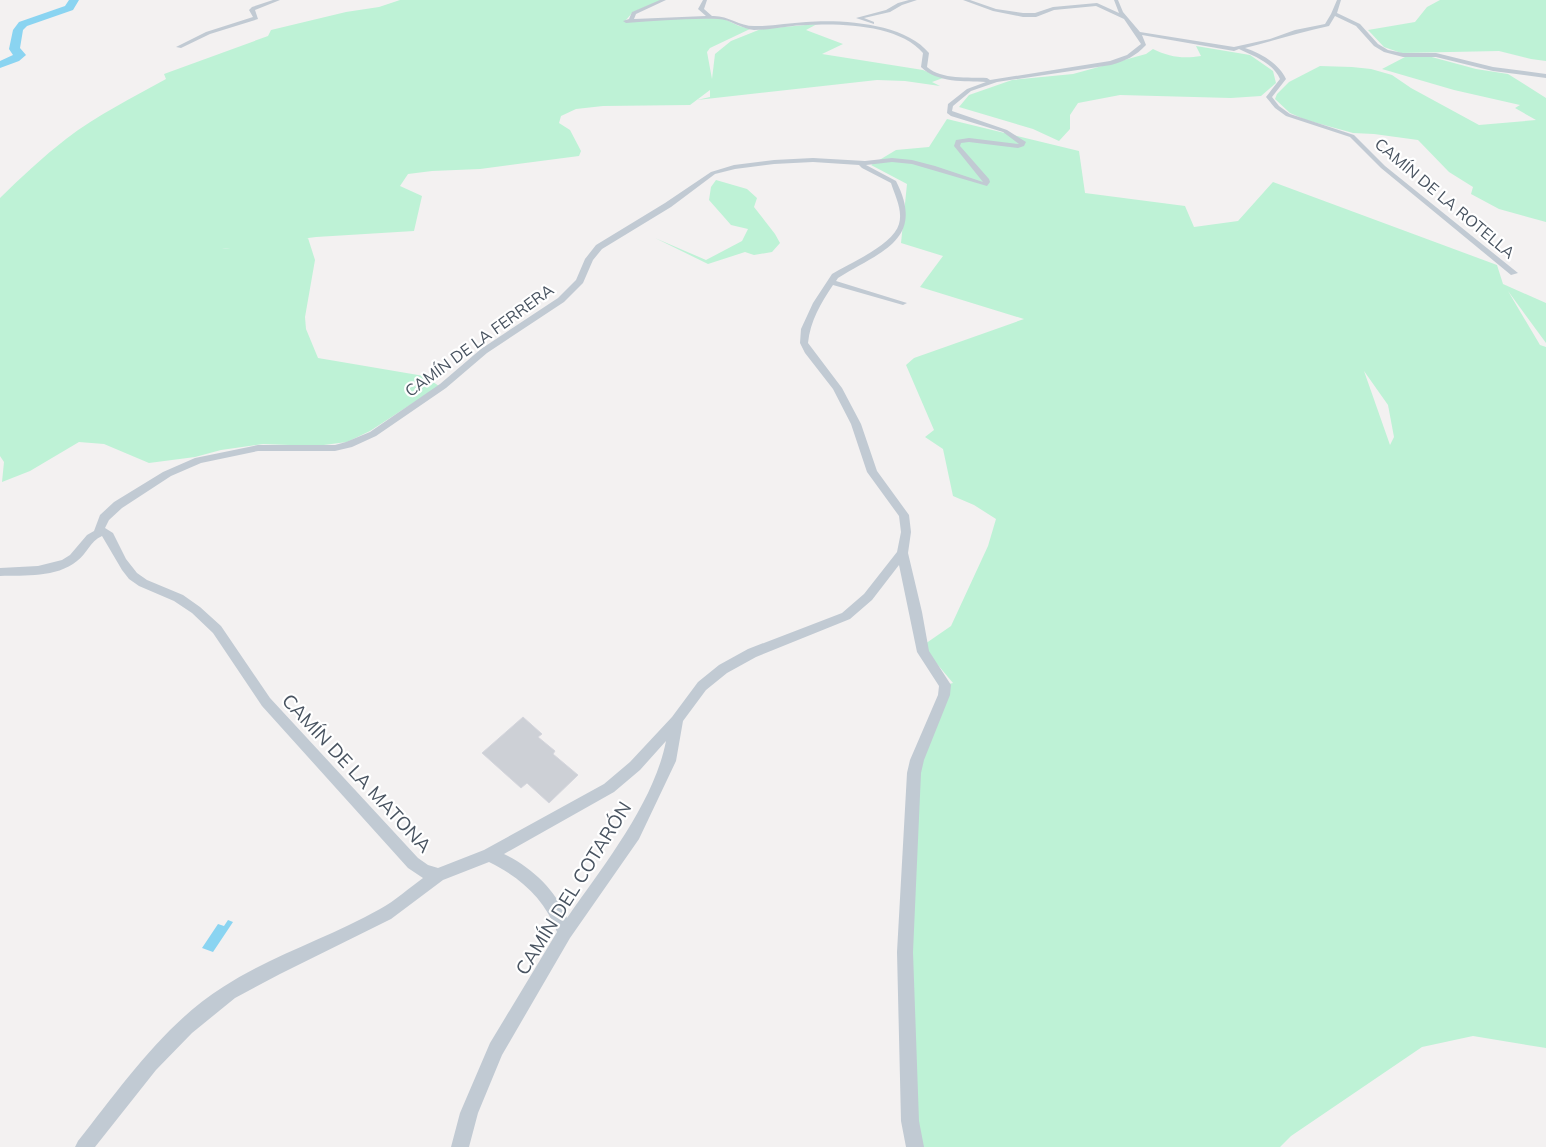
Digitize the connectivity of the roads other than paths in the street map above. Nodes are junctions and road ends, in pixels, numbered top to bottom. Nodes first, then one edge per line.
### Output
1 (278, 0) edge
2 (664, 0) edge
3 (705, 0) edge
4 (915, 0) edge
5 (965, 0) edge
6 (1116, 0) edge
7 (1339, 0) edge
8 (1106, 1) dead end
9 (1097, 4) junction
10 (1334, 14) junction
11 (710, 17) junction
12 (1126, 18) junction
13 (888, 30) junction
14 (1138, 32) junction
15 (1165, 38) junction
16 (1143, 43) junction
17 (179, 47) dead end
18 (1242, 48) junction
19 (1546, 76) edge
20 (996, 80) junction
21 (865, 163) junction
22 (1514, 273) dead end
23 (830, 282) junction
24 (903, 303) dead end
25 (98, 533) junction
26 (902, 553) junction
27 (0, 572) edge
28 (677, 719) junction
29 (489, 855) junction
30 (438, 875) junction
31 (565, 933) junction
32 (84, 1147) edge
33 (460, 1147) edge
34 (915, 1147) edge

1 - 17 street
2 - 11 street
3 - 11 street
4 - 13 street
5 - 9 street
6 - 12 street
7 - 10 street
8 - 9 street
9 - 12 street
10 - 18 street
10 - 19 street
11 - 13 street
12 - 14 street
13 - 20 street
14 - 15 street
14 - 16 street
15 - 16 street
15 - 18 street
16 - 20 street
18 - 22 street, CAMÍN DE LA ROTELLA
20 - 21 street
21 - 23 street, CAMÍN DEL COTARÓN
21 - 25 street, CAMÍN DE LA FERRERA
23 - 24 street
23 - 26 street, CAMÍN DEL COTARÓN
25 - 27 street, CAMÍN DE LA FERRERA
25 - 30 street, CAMÍN DE LA MATONA
26 - 28 street, CAMÍN DEL COTARÓN
26 - 34 street
28 - 29 street, CAMÍN DE LA MATONA
28 - 31 street, CAMÍN DEL COTARÓN
29 - 30 street, CAMÍN DE LA MATONA
29 - 31 street
30 - 32 street
31 - 33 street, CAMÍN DEL COTARÓN

